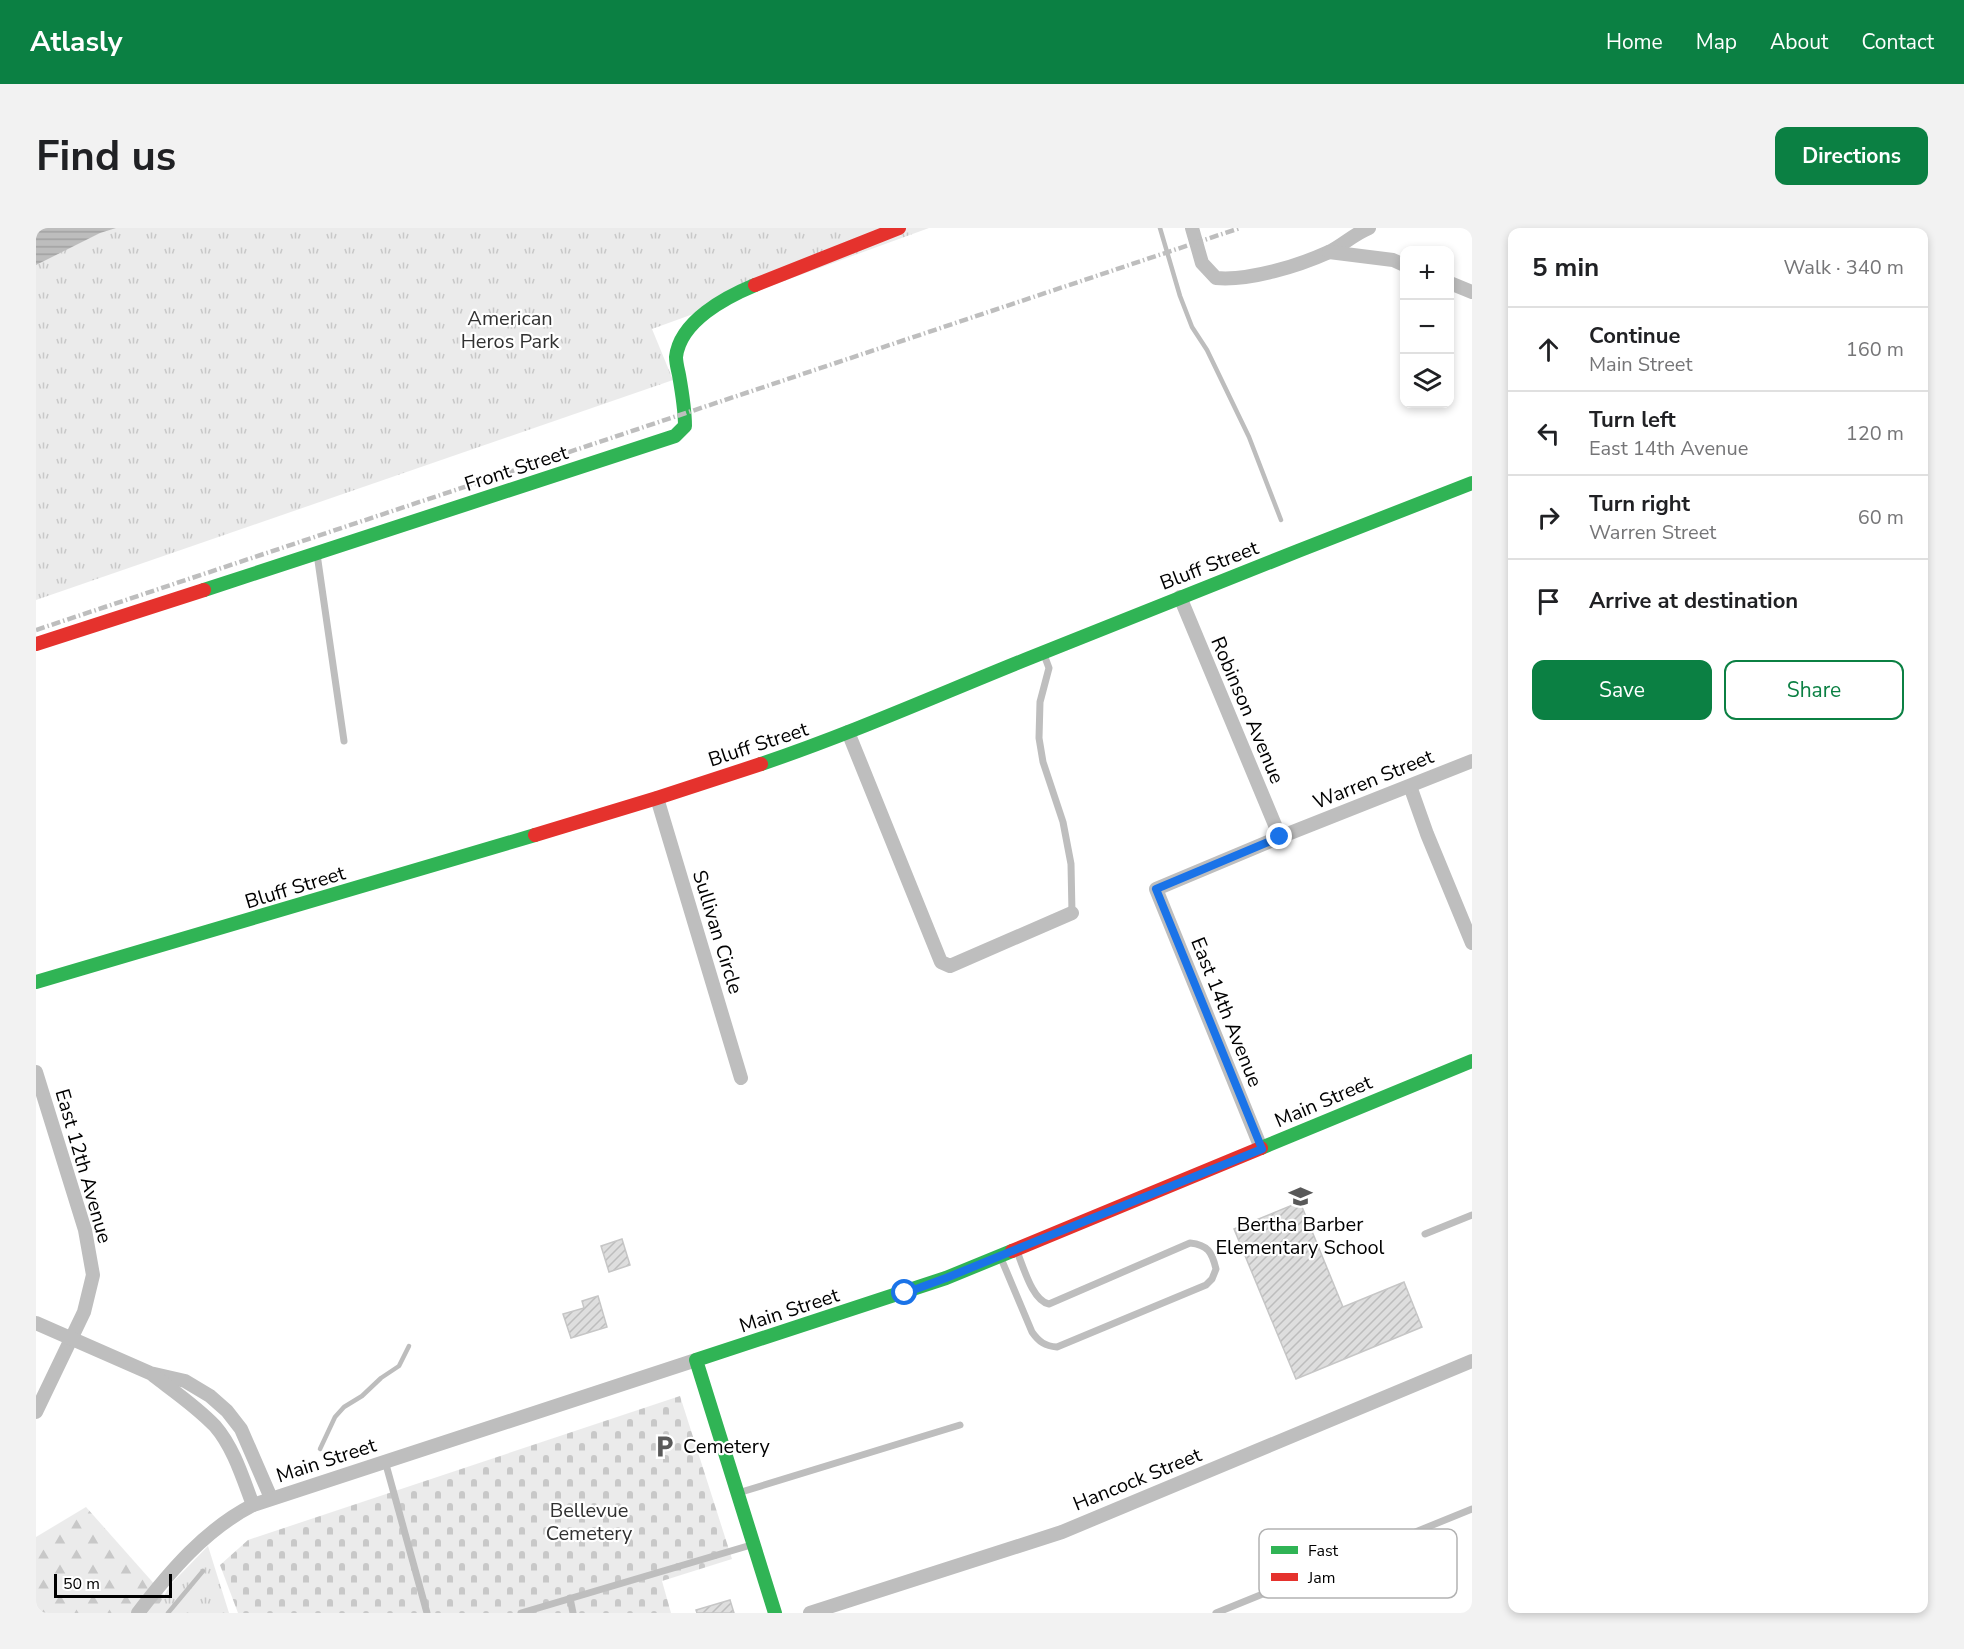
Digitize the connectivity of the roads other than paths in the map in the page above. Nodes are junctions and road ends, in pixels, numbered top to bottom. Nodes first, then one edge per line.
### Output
1 (899, 228) edge
2 (1192, 228) edge
3 (1369, 228) edge
4 (1329, 252) junction
5 (1400, 263) edge
6 (1454, 285) edge
7 (1472, 292) edge
8 (1472, 483) edge
9 (317, 554) junction
10 (1180, 597) junction
11 (36, 644) edge
12 (1043, 652) junction
13 (848, 732) junction
14 (344, 741) dead end
15 (1472, 761) edge
16 (1410, 786) junction
17 (657, 798) junction
18 (1280, 837) junction
19 (1156, 889) joint
20 (1072, 912) joint
21 (1472, 943) edge
22 (36, 982) edge
23 (1472, 1060) edge
24 (36, 1072) edge
25 (741, 1078) dead end
26 (1262, 1149) junction
27 (1472, 1215) edge
28 (1425, 1234) dead end
29 (1016, 1249) junction
30 (1000, 1256) junction
31 (36, 1323) edge
32 (72, 1340) junction
33 (696, 1360) junction
34 (1472, 1360) edge
35 (150, 1372) junction
36 (36, 1412) edge
37 (960, 1425) dead end
38 (385, 1461) junction
39 (738, 1493) junction
40 (271, 1498) junction
41 (253, 1505) junction
42 (1472, 1509) edge
43 (1423, 1529) edge
44 (754, 1545) junction
45 (1259, 1596) edge
46 (570, 1598) junction
47 (138, 1613) edge
48 (427, 1613) edge
49 (521, 1613) edge
50 (573, 1613) edge
51 (775, 1613) edge
52 (810, 1613) edge
53 (1216, 1613) edge

1 - 9 street, Front Street
2 - 4 street
3 - 4 street
4 - 5 street
6 - 7 street
8 - 10 street, Bluff Street
9 - 11 street, Front Street
9 - 14 lane
10 - 12 street, Bluff Street
10 - 18 street, Robinson Avenue
12 - 13 street, Bluff Street
12 - 20 lane
13 - 17 street, Bluff Street
13 - 20 street
15 - 16 street, Warren Street
16 - 18 street, Warren Street
16 - 21 street
17 - 22 street, Bluff Street
17 - 25 street, Sullivan Circle
18 - 19 street, Warren Street
19 - 26 street, East 14th Avenue
23 - 26 street, Main Street
24 - 32 street, East 12th Avenue
26 - 29 street, Main Street
27 - 28 lane
29 - 30 street, Main Street
29 - 30 lane
30 - 33 street, Main Street
31 - 32 street
32 - 35 street
32 - 36 street, East 12th Avenue
33 - 38 street, Main Street
33 - 39 street
34 - 52 street, Hancock Street
35 - 40 street
35 - 41 street
37 - 39 lane
38 - 40 street, Main Street
38 - 48 lane
39 - 44 street
40 - 41 street, Main Street
41 - 47 street, Main Street
42 - 43 lane
44 - 46 lane
44 - 51 street
45 - 53 lane
46 - 49 lane
46 - 50 lane

